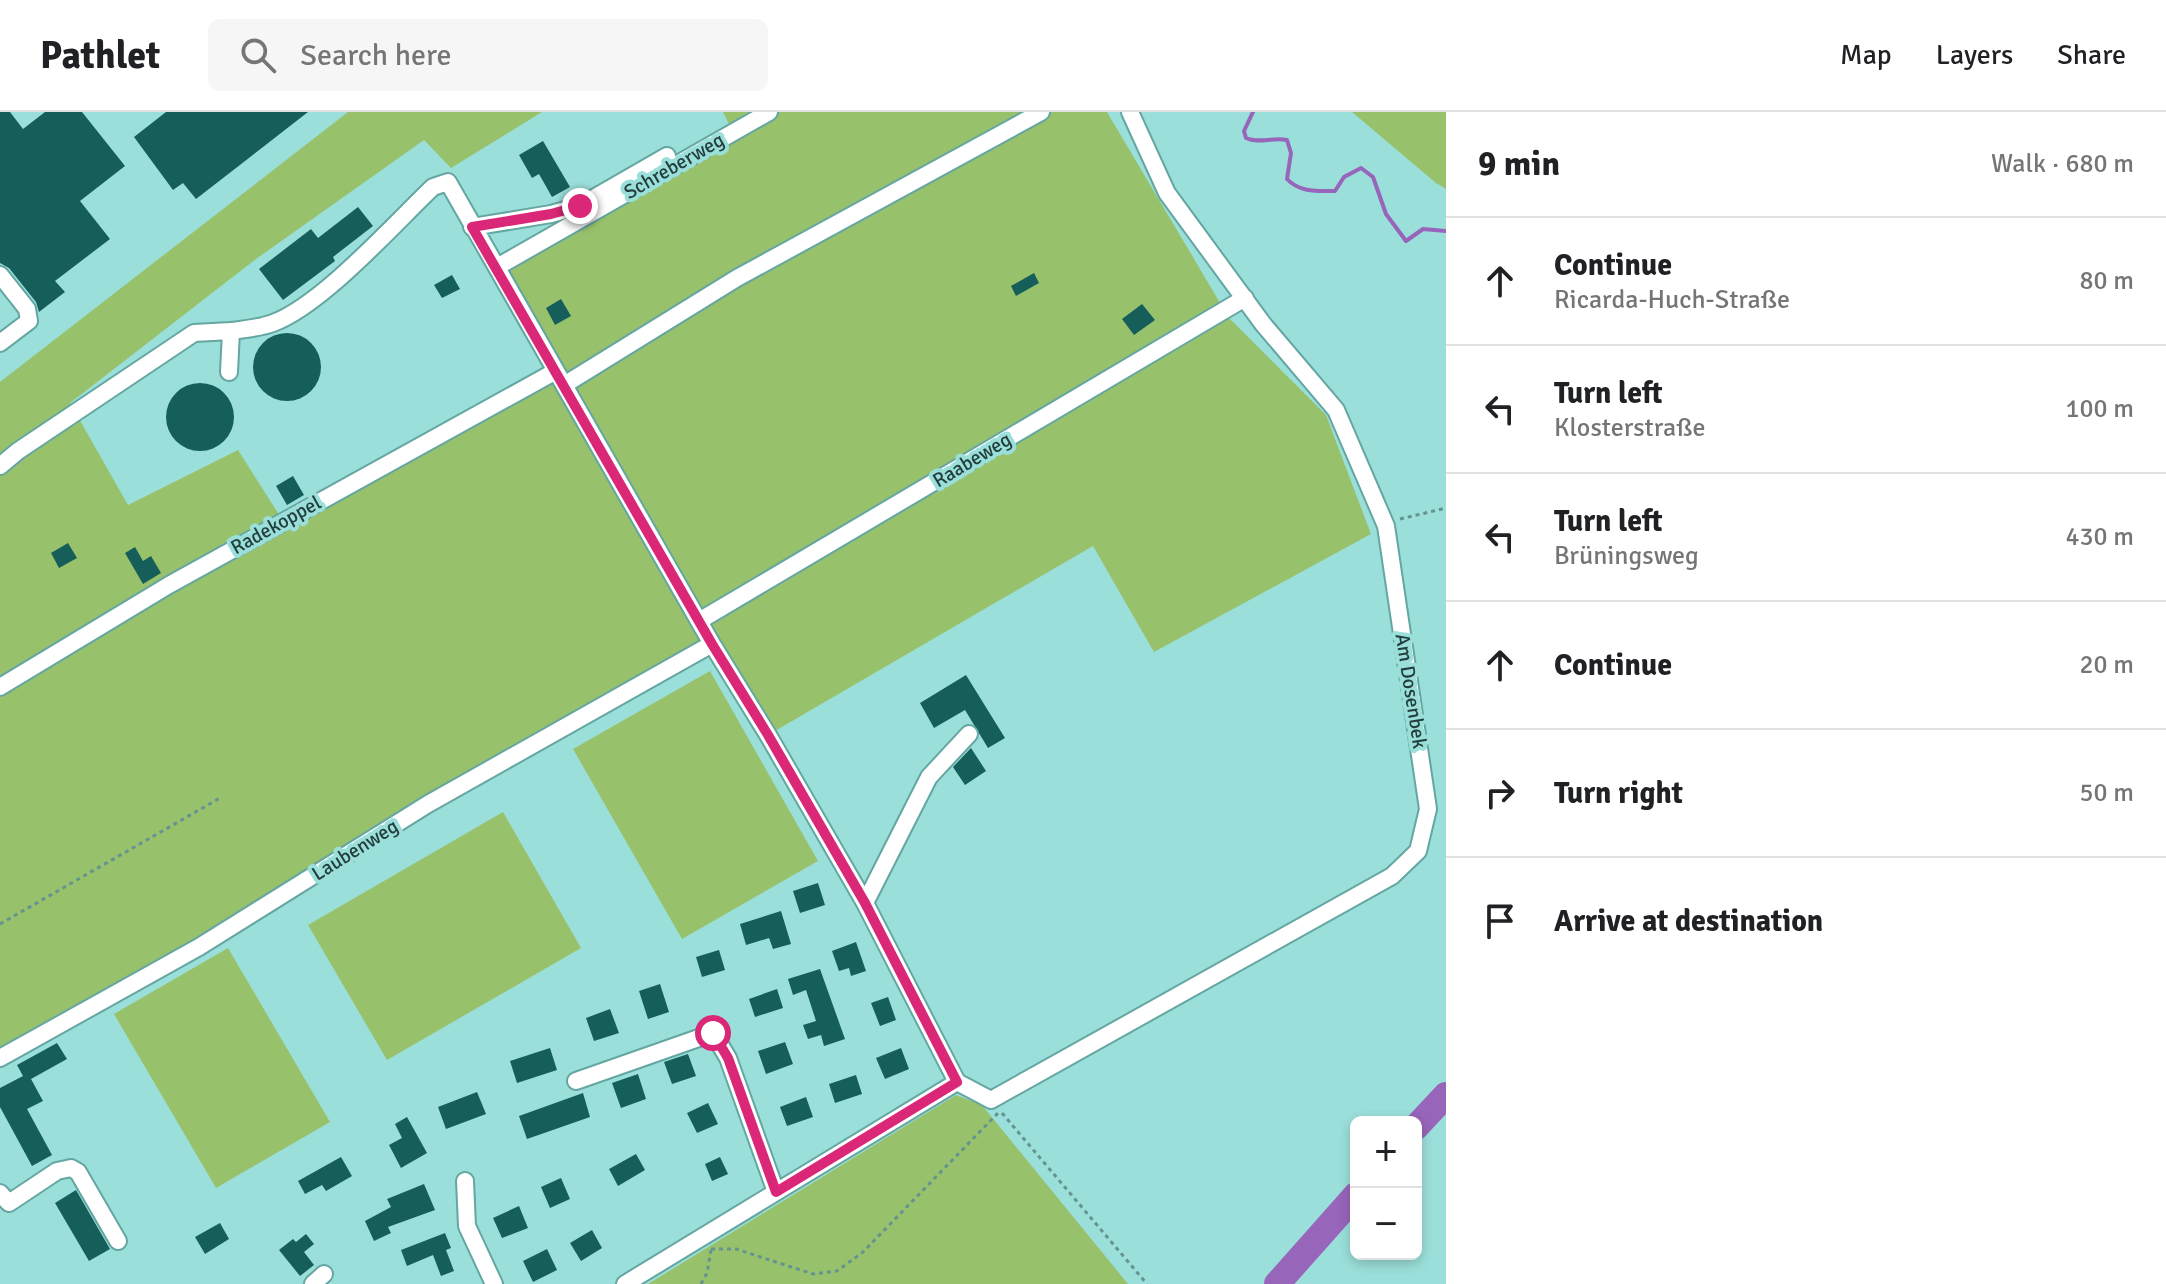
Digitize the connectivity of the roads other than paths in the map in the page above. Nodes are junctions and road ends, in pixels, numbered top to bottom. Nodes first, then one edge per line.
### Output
1 (769, 112) edge
2 (1041, 112) edge
3 (1130, 112) edge
4 (667, 156) dead end
5 (472, 227) junction
6 (497, 267) junction
7 (0, 275) edge
8 (1245, 298) junction
9 (231, 331) junction
10 (0, 343) edge
11 (229, 372) dead end
12 (560, 378) junction
13 (0, 466) edge
14 (699, 621) junction
15 (712, 644) junction
16 (0, 687) edge
17 (969, 734) dead end
18 (865, 903) junction
19 (0, 1058) edge
20 (576, 1081) dead end
21 (957, 1082) junction
22 (465, 1181) dead end
23 (776, 1192) junction
24 (0, 1193) edge
25 (118, 1241) dead end
26 (494, 1284) edge
27 (625, 1284) edge

1 - 6 street, Schreberweg
2 - 12 street, Radekoppel
3 - 8 street, Am Dosenbek
4 - 5 street
5 - 6 street
5 - 9 street
6 - 12 street
7 - 10 street
8 - 14 street, Raabeweg
8 - 21 street, Am Dosenbek
9 - 11 street
9 - 13 street
12 - 14 street
12 - 16 street, Radekoppel
14 - 15 street
15 - 18 street
15 - 19 street, Laubenweg
17 - 18 street
18 - 21 street
20 - 23 street
21 - 23 street
22 - 26 street
23 - 27 street
24 - 25 street

